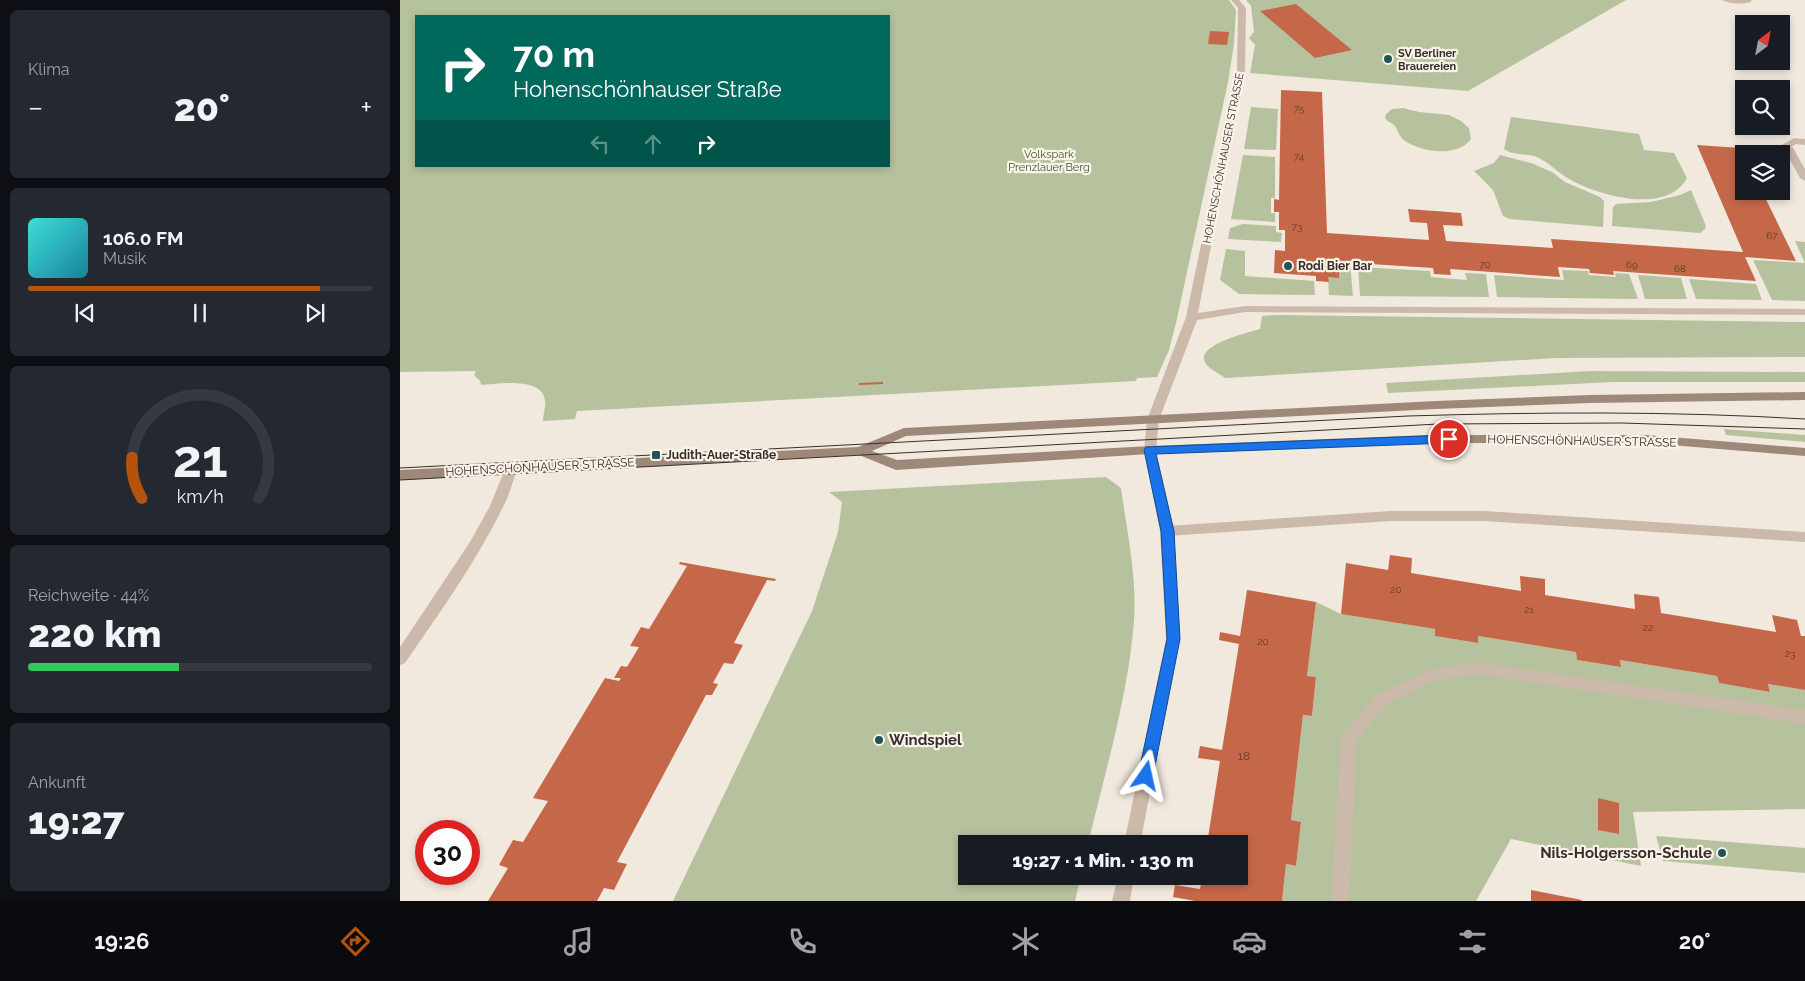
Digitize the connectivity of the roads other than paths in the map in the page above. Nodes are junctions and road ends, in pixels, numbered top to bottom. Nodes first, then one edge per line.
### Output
1 (1236, 0) edge
2 (1726, 0) edge
3 (1748, 1) edge
4 (1805, 142) edge
5 (1805, 178) edge
6 (1805, 312) edge
7 (1192, 317) junction
8 (1805, 396) edge
9 (1153, 420) junction
10 (1150, 450) junction
11 (860, 451) junction
12 (1805, 452) edge
13 (511, 469) junction
14 (400, 475) edge
15 (1168, 531) junction
16 (1805, 537) edge
17 (400, 658) edge
18 (1805, 717) edge
19 (1134, 835) edge
20 (1124, 885) edge
21 (1121, 901) edge
22 (1340, 901) edge

1 - 7 street, HOHENSCHÖNHAUSER STRASSE
2 - 3 street
4 - 5 street
6 - 7 street
7 - 9 street, HOHENSCHÖNHAUSER STRASSE
8 - 9 street, HOHENSCHÖNHAUSER STRASSE
9 - 10 street, HOHENSCHÖNHAUSER STRASSE
9 - 11 street, HOHENSCHÖNHAUSER STRASSE
10 - 11 street, HOHENSCHÖNHAUSER STRASSE
10 - 12 street, HOHENSCHÖNHAUSER STRASSE
10 - 15 street
11 - 13 street, HOHENSCHÖNHAUSER STRASSE
13 - 14 street, HOHENSCHÖNHAUSER STRASSE
13 - 17 street
15 - 16 street
15 - 19 street
18 - 22 street
20 - 21 street

